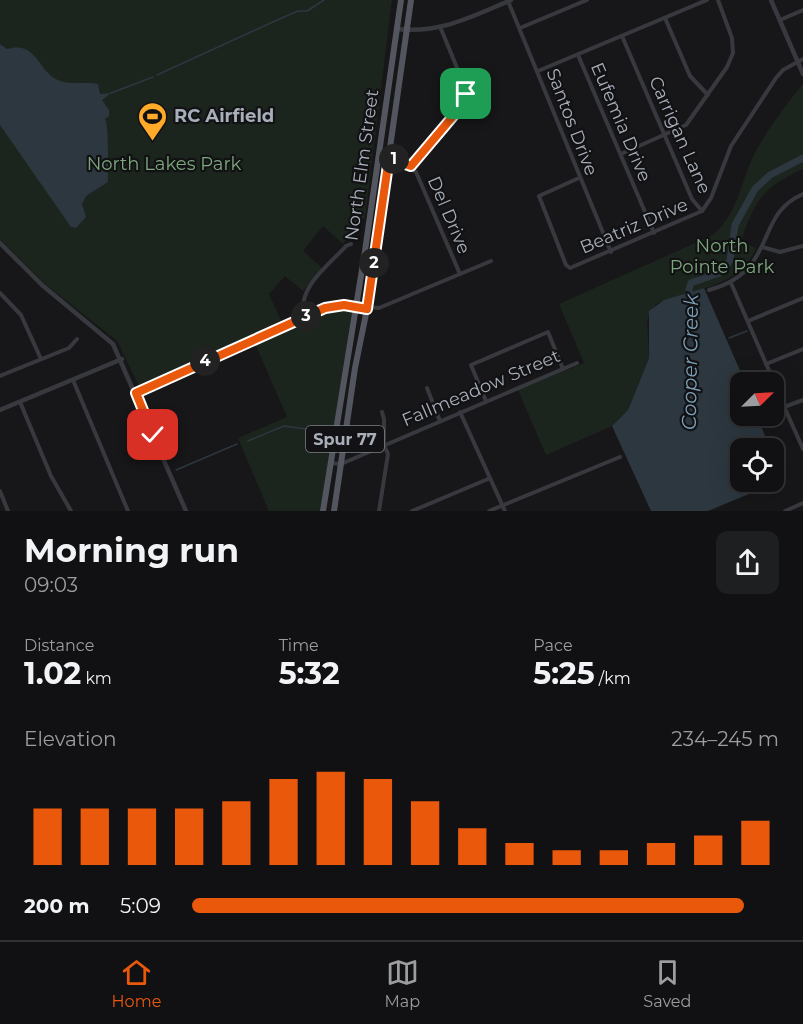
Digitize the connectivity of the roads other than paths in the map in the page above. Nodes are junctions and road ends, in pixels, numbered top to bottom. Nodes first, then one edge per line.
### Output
1 (401, 0) edge
2 (411, 0) edge
3 (587, 0) edge
4 (707, 0) edge
5 (718, 0) edge
6 (771, 0) edge
7 (510, 1) edge
8 (803, 10) edge
9 (665, 18) junction
10 (780, 20) junction
11 (441, 28) junction
12 (520, 28) junction
13 (398, 29) junction
14 (407, 30) junction
15 (622, 36) junction
16 (578, 55) junction
17 (800, 60) edge
18 (538, 71) junction
19 (803, 74) edge
20 (708, 95) junction
21 (664, 135) junction
22 (621, 154) junction
23 (378, 156) junction
24 (389, 158) junction
25 (411, 166) junction
26 (579, 178) junction
27 (803, 194) edge
28 (702, 211) junction
29 (654, 233) junction
30 (0, 243) edge
31 (351, 244) dead end
32 (803, 246) edge
33 (762, 247) junction
34 (610, 252) junction
35 (491, 261) dead end
36 (460, 274) junction
37 (731, 283) junction
38 (709, 291) dead end
39 (0, 293) edge
40 (803, 298) edge
41 (356, 306) junction
42 (367, 309) junction
43 (305, 316) junction
44 (748, 321) junction
45 (77, 339) dead end
46 (803, 349) edge
47 (41, 359) junction
48 (122, 359) junction
49 (577, 363) dead end
50 (766, 364) junction
51 (563, 369) junction
52 (769, 372) edge
53 (0, 376) edge
54 (73, 380) junction
55 (427, 388) dead end
56 (136, 393) junction
57 (803, 400) edge
58 (486, 401) junction
59 (20, 402) junction
60 (784, 407) joint
61 (0, 410) edge
62 (382, 412) dead end
63 (460, 412) junction
64 (440, 421) junction
65 (384, 445) junction
66 (803, 449) edge
67 (620, 457) dead end
68 (330, 463) junction
69 (341, 464) junction
70 (488, 479) junction
71 (0, 491) edge
72 (803, 503) edge
73 (503, 506) junction
74 (8, 511) edge
75 (71, 511) edge
76 (128, 511) edge
77 (186, 511) edge
78 (323, 511) edge
79 (334, 511) edge
80 (379, 511) edge
81 (412, 511) edge
82 (489, 511) edge
83 (505, 511) edge
84 (785, 511) edge

1 - 13 main road, North Elm Street / Spur 77
2 - 14 main road, North Elm Street / Spur 77
3 - 12 street
4 - 9 street
5 - 20 street
6 - 10 street
7 - 11 street
7 - 12 street, Santos Drive
8 - 10 street
9 - 15 street
9 - 20 street
10 - 17 street
11 - 14 street
11 - 25 street
12 - 18 street, Santos Drive
13 - 14 street
13 - 23 main road, North Elm Street / Spur 77
14 - 24 main road, North Elm Street / Spur 77
15 - 16 street
15 - 21 street, Carrigan Lane
16 - 18 street
16 - 22 street, Eufemia Drive
17 - 19 street
17 - 28 street, Beatriz Drive
18 - 26 street, Santos Drive
20 - 21 street
21 - 22 street
21 - 28 street, Carrigan Lane
22 - 29 street, Eufemia Drive
23 - 24 street, Del Drive
23 - 41 main road, North Elm Street / Spur 77
24 - 25 street, Del Drive
24 - 42 main road, North Elm Street / Spur 77
25 - 36 street, Del Drive
26 - 34 street, Santos Drive
26 - 34 street, Beatriz Drive
27 - 33 street
28 - 29 street, Beatriz Drive
29 - 34 street, Beatriz Drive
30 - 48 street
31 - 43 street
32 - 33 street
33 - 37 street
35 - 36 street
36 - 42 street
37 - 38 street
37 - 44 street
39 - 47 street
40 - 44 street
41 - 42 street
41 - 43 street
41 - 68 main road, North Elm Street / Spur 77
42 - 69 main road, North Elm Street / Spur 77
43 - 56 street
44 - 50 street
45 - 47 street
46 - 50 street
47 - 53 street
48 - 54 street
48 - 56 street
49 - 51 street, Fallmeadow Street
50 - 52 street
51 - 58 street, Fallmeadow Street
51 - 58 street
54 - 59 street
54 - 76 street
55 - 64 street
56 - 77 street
57 - 60 street
58 - 63 street, Fallmeadow Street
59 - 61 street
59 - 75 street
60 - 66 street
62 - 65 street
63 - 64 street, Fallmeadow Street
63 - 70 street
64 - 65 street, Fallmeadow Street
65 - 69 street, Fallmeadow Street
65 - 80 street
67 - 73 street
68 - 69 street, Fallmeadow Street
68 - 78 main road, North Elm Street / Spur 77
69 - 79 main road, North Elm Street / Spur 77
70 - 73 street
70 - 81 street
71 - 74 street
72 - 84 street
73 - 82 street
73 - 83 street

